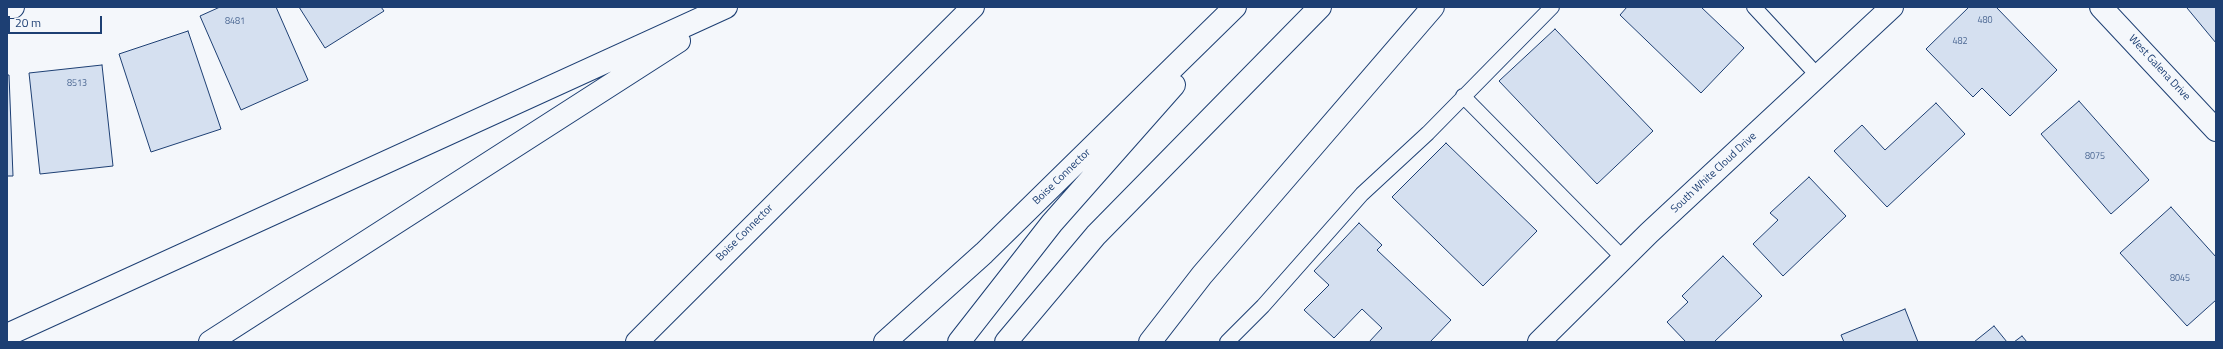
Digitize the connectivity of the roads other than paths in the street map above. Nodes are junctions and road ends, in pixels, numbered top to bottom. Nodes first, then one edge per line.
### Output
1 (7, 7) edge
2 (13, 7) edge
3 (726, 7) edge
4 (732, 7) edge
5 (973, 7) edge
6 (1235, 7) edge
7 (1243, 7) edge
8 (1320, 7) edge
9 (1433, 7) edge
10 (1552, 7) edge
11 (1754, 7) edge
12 (1892, 7) edge
13 (2101, 7) edge
14 (1818, 76) junction
15 (1463, 96) junction
16 (2216, 130) edge
17 (1624, 259) junction
18 (7, 335) edge
19 (210, 342) edge
20 (637, 342) edge
21 (885, 342) edge
22 (959, 342) edge
23 (1006, 342) edge
24 (1150, 342) edge
25 (1226, 342) edge
26 (1540, 342) edge

1 - 2 main road
3 - 18 main road
4 - 19 main road
5 - 20 main road, Boise Connector
6 - 21 main road, Boise Connector
7 - 22 main road
8 - 23 main road
9 - 24 main road
10 - 15 lane
11 - 14 lane
12 - 14 main road, South White Cloud Drive
13 - 16 main road, West Galena Drive
14 - 17 main road, South White Cloud Drive
15 - 17 lane
15 - 25 lane
17 - 26 main road, South White Cloud Drive

